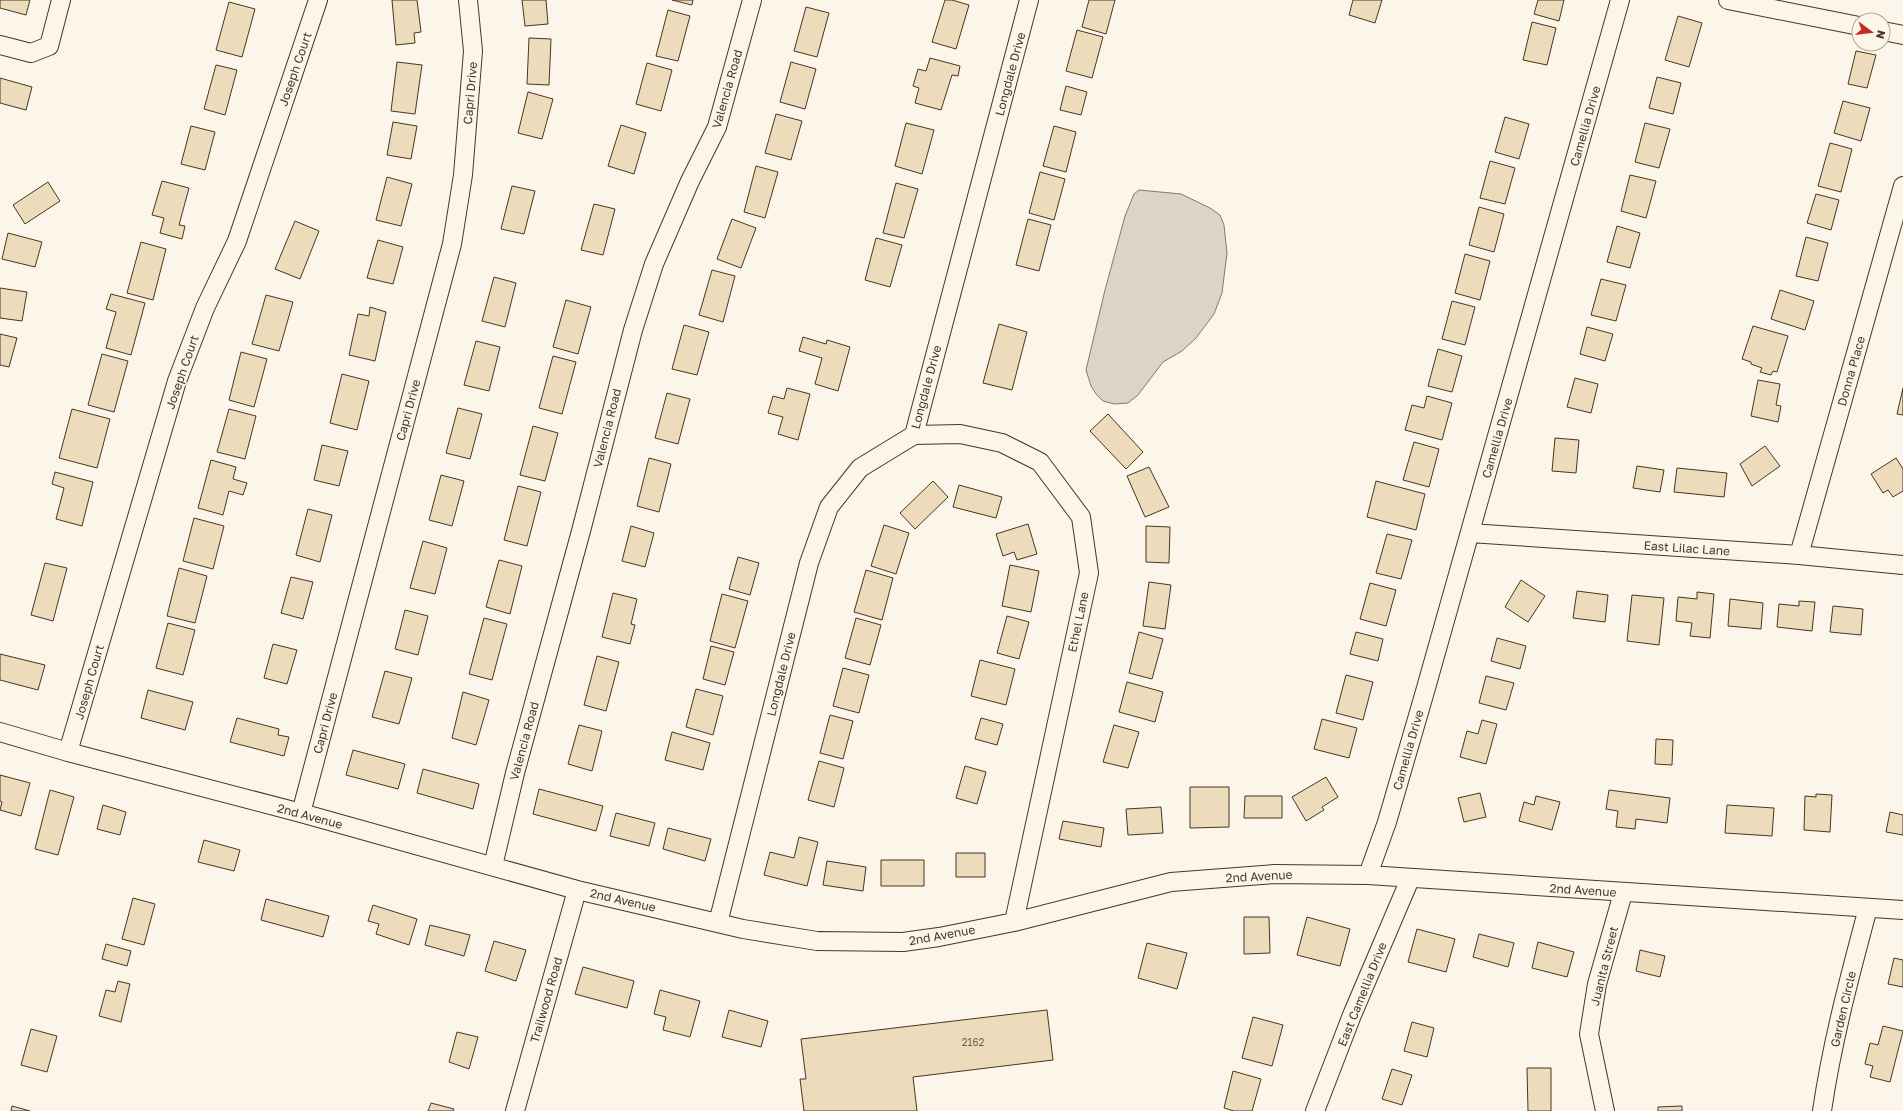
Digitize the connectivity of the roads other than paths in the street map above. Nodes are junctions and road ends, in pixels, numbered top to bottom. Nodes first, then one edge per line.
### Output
1 (62, 0) edge
2 (318, 0) edge
3 (468, 0) edge
4 (752, 0) edge
5 (1029, 0) edge
6 (1620, 0) edge
7 (1728, 0) edge
8 (1851, 24) edge
9 (1891, 33) edge
10 (1903, 35) edge
11 (0, 45) edge
12 (1903, 186) edge
13 (914, 435) junction
14 (1470, 533) junction
15 (1799, 555) junction
16 (1903, 565) edge
17 (0, 732) edge
18 (68, 752) junction
19 (301, 813) junction
20 (493, 866) junction
21 (1368, 875) junction
22 (1410, 879) junction
23 (577, 890) junction
24 (1623, 893) junction
25 (1868, 908) junction
26 (1903, 910) edge
27 (1014, 922) junction
28 (718, 923) junction
29 (515, 1111) edge
30 (1315, 1111) edge
31 (1605, 1111) edge
32 (1822, 1111) edge

1 - 11 street
2 - 18 street, Joseph Court
3 - 19 street, Capri Drive
4 - 20 street, Valencia Road
5 - 13 street, Longdale Drive
6 - 14 street, Camellia Drive
7 - 8 street
9 - 10 street
12 - 15 street, Donna Place
13 - 27 street, Ethel Lane
13 - 28 street, Longdale Drive
14 - 15 street, East Lilac Lane
14 - 21 street, Camellia Drive
15 - 16 street, East Lilac Lane
17 - 18 street, 2nd Avenue
18 - 19 street, 2nd Avenue
19 - 20 street, 2nd Avenue
20 - 23 street, 2nd Avenue
21 - 22 street, 2nd Avenue
21 - 27 street, 2nd Avenue
22 - 24 street, 2nd Avenue
22 - 30 street, East Camellia Drive
23 - 28 street, 2nd Avenue
23 - 29 street, Trailwood Road
24 - 25 street, 2nd Avenue
24 - 31 street, Juanita Street
25 - 26 street, 2nd Avenue
25 - 32 street, Garden Circle
27 - 28 street, 2nd Avenue

